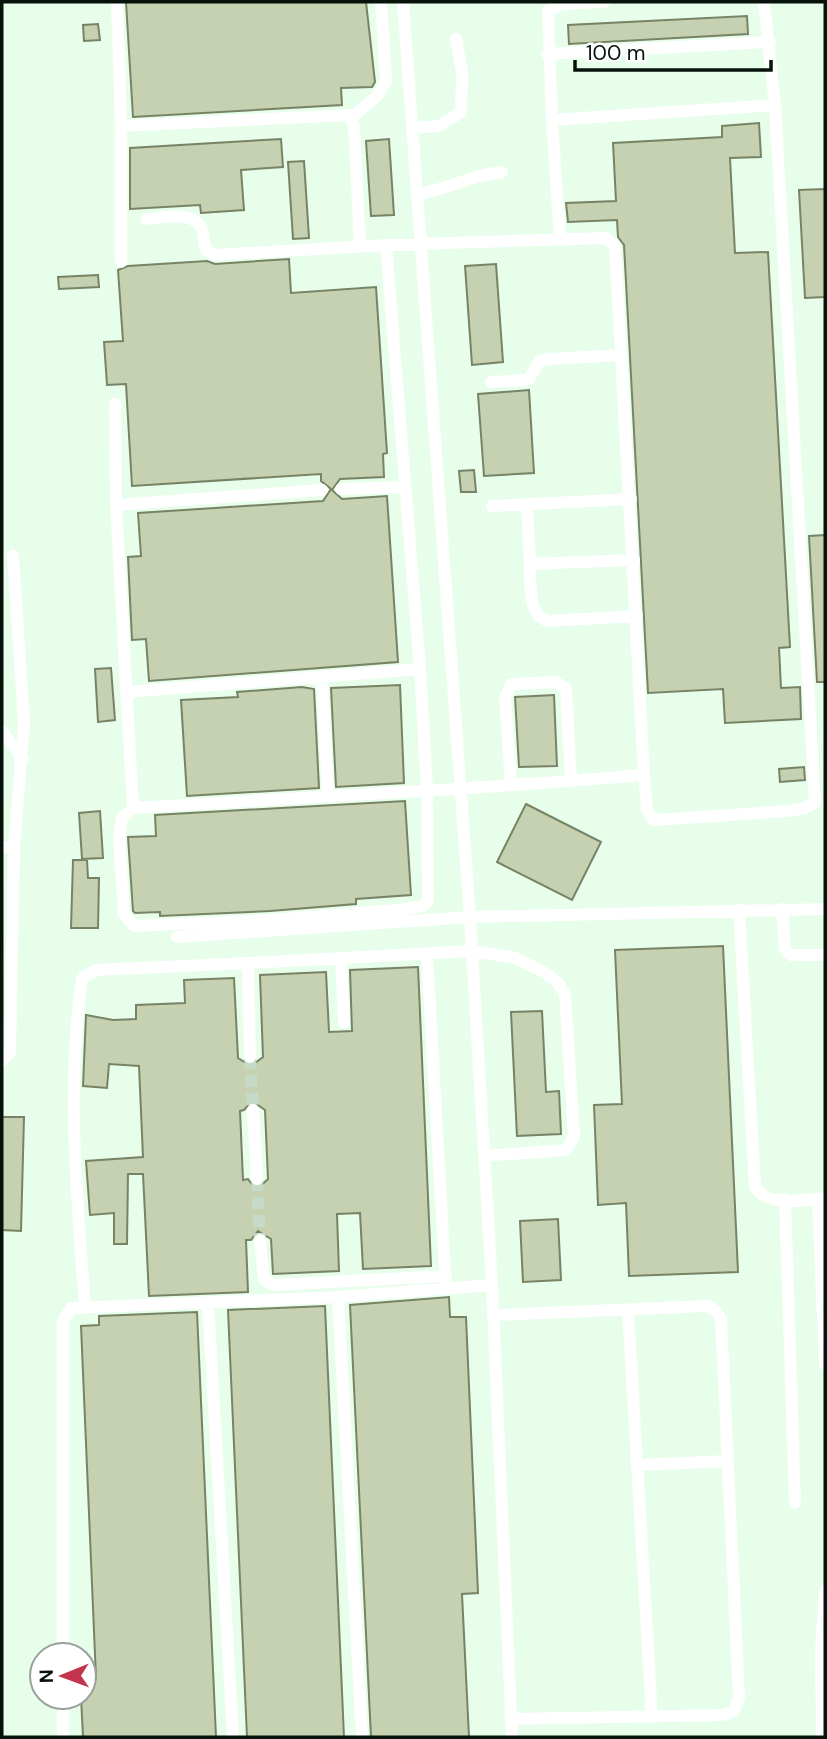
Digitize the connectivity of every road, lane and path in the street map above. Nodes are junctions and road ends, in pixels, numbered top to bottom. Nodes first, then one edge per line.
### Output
1 (117, 2) edge
2 (381, 2) edge
3 (403, 2) edge
4 (604, 2) edge
5 (764, 2) edge
6 (456, 39) dead end
7 (770, 42) junction
8 (547, 54) junction
9 (775, 105) junction
10 (352, 117) junction
11 (552, 120) junction
12 (121, 126) junction
13 (412, 128) junction
14 (502, 172) dead end
15 (419, 194) junction
16 (146, 219) dead end
17 (560, 240) junction
18 (386, 244) junction
19 (422, 244) junction
20 (360, 247) junction
21 (121, 262) dead end
22 (622, 355) junction
23 (491, 382) dead end
24 (115, 404) dead end
25 (404, 487) junction
26 (341, 489) dead end
27 (322, 490) dead end
28 (631, 499) junction
29 (527, 504) junction
30 (116, 505) junction
31 (492, 506) dead end
32 (13, 556) dead end
33 (634, 560) junction
34 (530, 564) junction
35 (637, 616) junction
36 (420, 669) junction
37 (322, 677) junction
38 (126, 692) junction
39 (2, 731) edge
40 (23, 759) junction
41 (644, 775) junction
42 (571, 781) junction
43 (511, 785) junction
44 (461, 789) junction
45 (427, 790) junction
46 (328, 796) junction
47 (820, 802) edge
48 (133, 808) junction
49 (8, 848) edge
50 (782, 909) junction
51 (825, 909) edge
52 (739, 910) junction
53 (470, 918) junction
54 (177, 937) dead end
55 (472, 951) junction
56 (427, 955) junction
57 (825, 955) edge
58 (341, 959) junction
59 (7, 960) edge
60 (248, 963) junction
61 (344, 1022) dead end
62 (250, 1057) tunnel mouth
63 (2, 1061) edge
64 (253, 1110) tunnel mouth
65 (484, 1156) junction
66 (257, 1179) tunnel mouth
67 (785, 1199) junction
68 (822, 1199) edge
69 (260, 1240) tunnel mouth
70 (445, 1282) junction
71 (492, 1285) junction
72 (338, 1297) junction
73 (208, 1301) junction
74 (85, 1307) junction
75 (628, 1310) junction
76 (496, 1315) junction
77 (825, 1364) edge
78 (728, 1461) junction
79 (637, 1465) junction
80 (795, 1503) dead end
81 (825, 1591) edge
82 (63, 1641) edge
83 (63, 1711) edge
84 (652, 1717) junction
85 (511, 1718) junction
86 (822, 1734) dead end
87 (63, 1737) edge
88 (233, 1737) edge
89 (362, 1737) edge
90 (512, 1737) edge

1 - 12 lane
2 - 10 lane
3 - 13 lane
4 - 8 lane
5 - 7 lane
6 - 13 lane
7 - 8 lane
7 - 9 lane
8 - 11 lane
9 - 11 lane
9 - 47 lane
10 - 12 lane
10 - 20 lane
11 - 17 lane
12 - 21 lane
13 - 15 lane
14 - 15 lane
15 - 19 lane
16 - 20 lane
17 - 19 lane
17 - 22 lane
18 - 19 lane
18 - 20 lane
18 - 25 lane
19 - 44 lane
22 - 23 lane
22 - 28 lane
24 - 30 lane
25 - 26 lane
25 - 36 lane
27 - 30 lane
28 - 29 lane
28 - 33 lane
29 - 31 lane
29 - 34 lane
30 - 38 lane
32 - 40 lane
33 - 34 lane
33 - 35 lane
34 - 35 lane
35 - 41 lane
36 - 37 lane
36 - 45 lane
37 - 38 lane
37 - 46 lane
38 - 48 lane
39 - 40 lane
40 - 49 lane
41 - 42 lane
41 - 47 lane
42 - 43 lane
42 - 43 lane
43 - 44 lane
44 - 45 lane
44 - 53 lane
45 - 46 lane
45 - 48 lane
46 - 48 lane
49 - 59 lane
50 - 51 lane
50 - 52 lane
50 - 57 lane
52 - 53 lane
52 - 67 lane
53 - 54 lane
53 - 55 lane
55 - 56 lane
55 - 65 lane
55 - 65 lane
56 - 58 lane
56 - 70 lane
58 - 60 lane
58 - 61 lane
59 - 63 lane
60 - 62 lane
60 - 74 lane
64 - 66 lane
65 - 71 lane
67 - 68 lane
67 - 80 lane
68 - 77 lane
69 - 70 lane
70 - 71 lane
70 - 72 lane
71 - 76 lane
72 - 73 lane
72 - 89 lane
73 - 74 lane
73 - 88 lane
74 - 82 lane
75 - 76 lane
75 - 78 lane
75 - 79 lane
76 - 85 lane
78 - 79 lane
78 - 84 lane
79 - 84 lane
81 - 86 lane
83 - 87 lane
84 - 85 lane
85 - 90 lane

